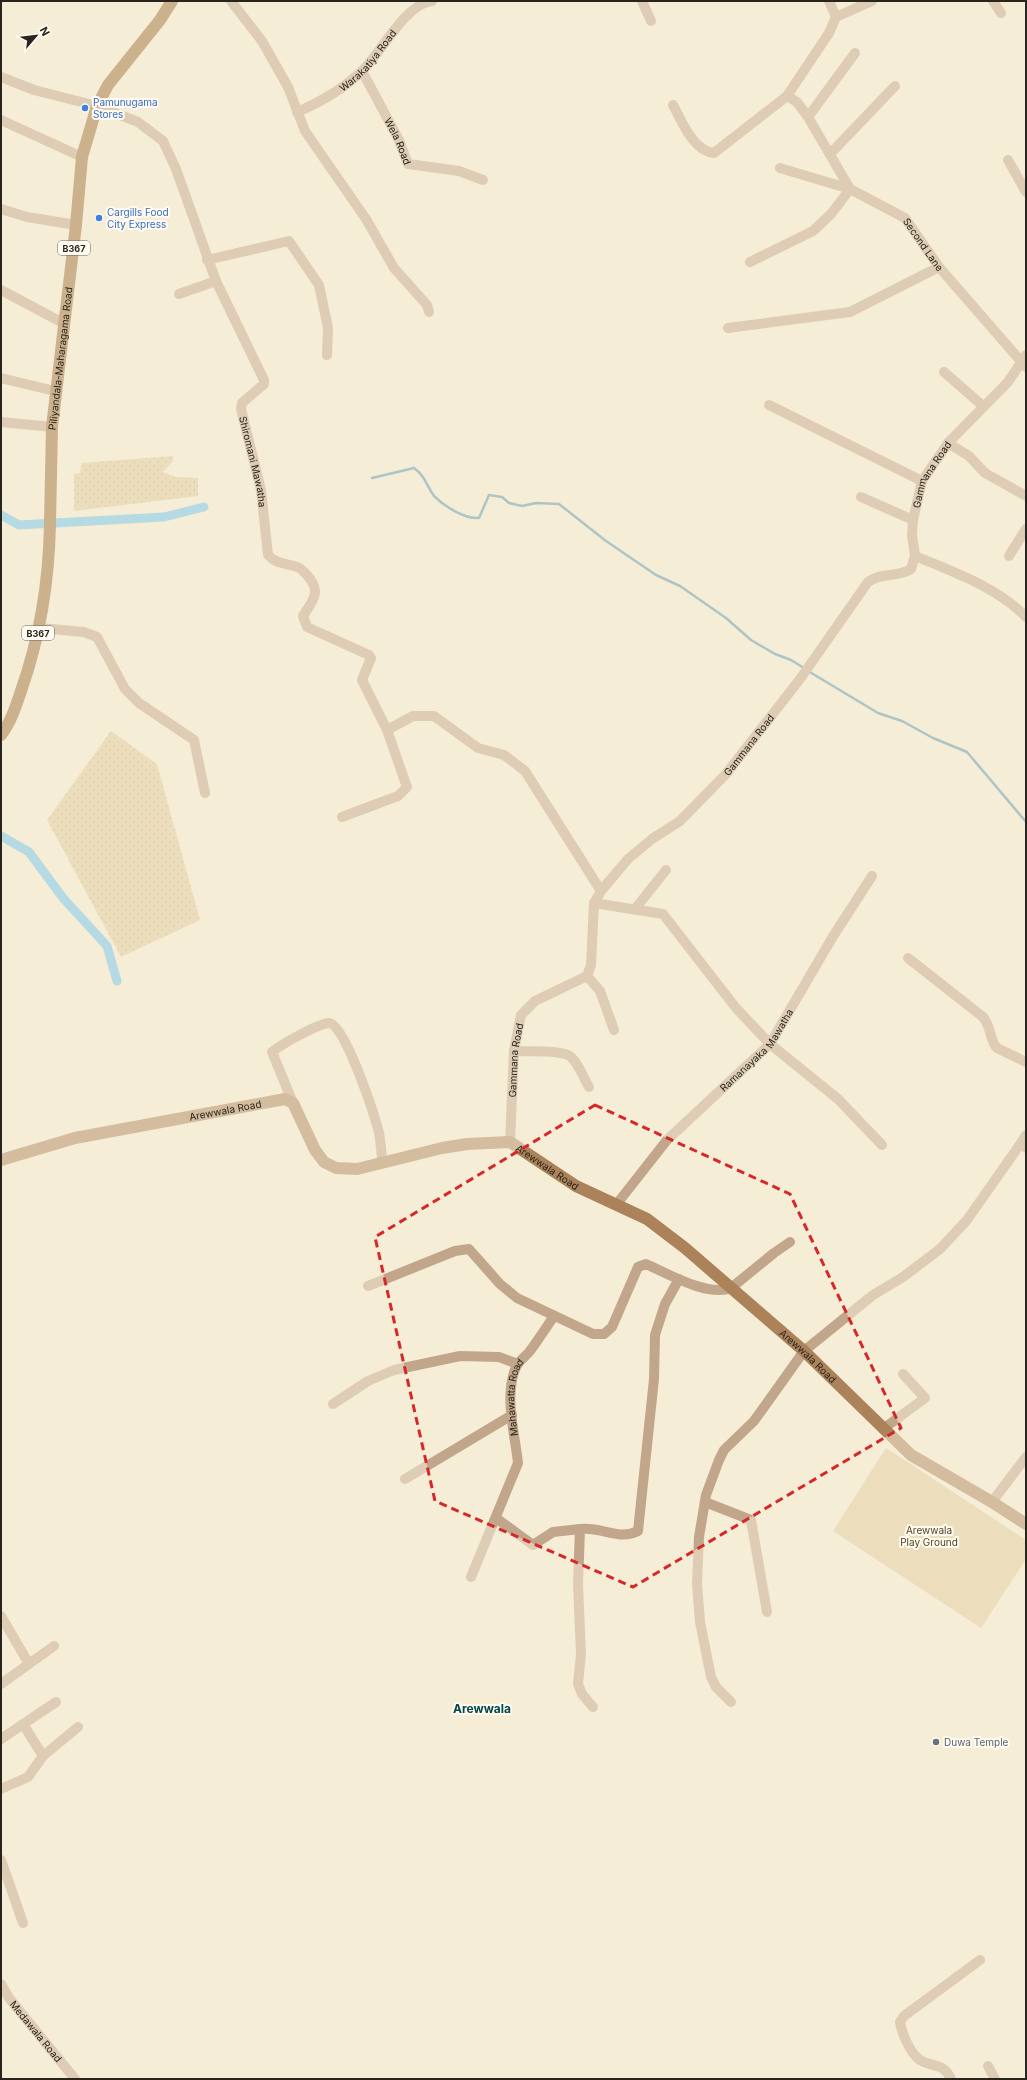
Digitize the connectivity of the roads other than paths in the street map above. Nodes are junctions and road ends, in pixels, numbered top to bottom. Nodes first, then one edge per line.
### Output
1 (172, 1) edge
2 (231, 1) edge
3 (432, 1) edge
4 (642, 1) edge
5 (828, 1) edge
6 (872, 1) edge
7 (993, 1) edge
8 (1001, 13) dead end
9 (836, 17) junction
10 (651, 21) dead end
11 (855, 53) dead end
12 (362, 71) junction
13 (1, 77) edge
14 (895, 86) dead end
15 (787, 96) junction
16 (673, 105) dead end
17 (96, 106) junction
18 (297, 112) junction
19 (808, 117) junction
20 (1, 120) edge
21 (831, 153) junction
22 (82, 157) junction
23 (1008, 160) dead end
24 (780, 168) dead end
25 (483, 180) dead end
26 (850, 189) junction
27 (1026, 192) edge
28 (1, 208) edge
29 (76, 225) junction
30 (207, 260) junction
31 (750, 262) dead end
32 (939, 267) junction
33 (216, 281) junction
34 (1, 290) edge
35 (179, 294) dead end
36 (429, 312) dead end
37 (64, 324) junction
38 (728, 328) dead end
39 (327, 355) dead end
40 (1024, 361) edge
41 (944, 372) dead end
42 (1, 378) edge
43 (55, 391) junction
44 (769, 405) dead end
45 (984, 406) junction
46 (1, 422) edge
47 (52, 427) junction
48 (948, 443) junction
49 (922, 481) junction
50 (861, 496) dead end
51 (1026, 496) edge
52 (913, 520) junction
53 (1026, 529) edge
54 (915, 556) junction
55 (1009, 556) dead end
56 (1026, 617) edge
57 (40, 628) junction
58 (387, 730) junction
59 (1, 735) edge
60 (205, 793) dead end
61 (342, 817) dead end
62 (666, 870) dead end
63 (872, 876) dead end
64 (601, 892) junction
65 (594, 903) junction
66 (635, 909) junction
67 (908, 958) dead end
68 (587, 976) junction
69 (614, 1030) dead end
70 (770, 1044) junction
71 (514, 1051) junction
72 (1026, 1062) edge
73 (589, 1087) dead end
74 (293, 1103) junction
75 (510, 1142) junction
76 (1024, 1142) edge
77 (882, 1145) dead end
78 (1, 1160) edge
79 (382, 1163) junction
80 (616, 1205) junction
81 (790, 1242) dead end
82 (679, 1279) junction
83 (368, 1286) dead end
84 (731, 1288) junction
85 (554, 1316) junction
86 (804, 1351) junction
87 (518, 1364) junction
88 (903, 1374) dead end
89 (333, 1404) dead end
90 (512, 1415) junction
91 (883, 1429) junction
92 (1026, 1457) edge
93 (405, 1479) dead end
94 (705, 1502) junction
95 (992, 1502) junction
96 (496, 1518) junction
97 (1026, 1524) edge
98 (580, 1530) junction
99 (471, 1576) dead end
100 (767, 1612) dead end
101 (1, 1616) edge
102 (54, 1646) dead end
103 (28, 1664) junction
104 (1, 1684) edge
105 (56, 1702) dead end
106 (731, 1702) dead end
107 (593, 1707) dead end
108 (23, 1724) junction
109 (78, 1727) dead end
110 (1, 1739) edge
111 (43, 1756) junction
112 (1, 1789) edge
113 (1, 1860) edge
114 (23, 1923) dead end
115 (980, 1960) dead end
116 (1, 1984) edge
117 (988, 2066) dead end
118 (74, 2078) edge
119 (951, 2079) edge
120 (995, 2079) edge

1 - 17 main road, Piliyandala-Maharagama Road / B367
2 - 18 street
3 - 12 street, Warakatiya Road
4 - 10 street
5 - 9 street
6 - 9 street
7 - 8 street
9 - 15 street
11 - 19 street
12 - 18 street, Warakatiya Road
12 - 25 street, Wela Road
13 - 17 street, Shiromani Mawatha
14 - 21 street
15 - 16 street
15 - 19 street
17 - 22 main road, Piliyandala-Maharagama Road / B367
17 - 30 street, Shiromani Mawatha
18 - 36 street
19 - 21 street
20 - 22 street
21 - 26 street
22 - 29 main road, Piliyandala-Maharagama Road / B367
23 - 27 street
24 - 26 street, Second Lane
26 - 31 street
26 - 32 street, Second Lane
28 - 29 street
29 - 37 main road, Piliyandala-Maharagama Road / B367
30 - 33 street, Shiromani Mawatha
30 - 39 street
32 - 38 street
32 - 40 street, Second Lane
33 - 35 street
33 - 58 street, Shiromani Mawatha
34 - 37 street
37 - 43 main road, Piliyandala-Maharagama Road / B367
40 - 45 street, Gammana Road
41 - 45 street
42 - 43 street
43 - 47 main road, Piliyandala-Maharagama Road / B367
44 - 49 street
45 - 48 street, Gammana Road
46 - 47 street
47 - 57 main road, Piliyandala-Maharagama Road / B367
48 - 49 street, Gammana Road
48 - 51 street
49 - 52 street, Gammana Road
50 - 52 street
52 - 54 street, Gammana Road
53 - 55 street
54 - 56 street
54 - 64 street, Gammana Road
57 - 59 main road, Piliyandala-Maharagama Road / B367
57 - 60 street
58 - 61 street, Shiromani Mawatha
58 - 64 street
62 - 66 street
63 - 70 street, Ramanayaka Mawatha
64 - 65 street, Gammana Road
65 - 66 street
65 - 68 street
66 - 70 street
67 - 72 street
68 - 69 street
68 - 71 street, Gammana Road
70 - 77 street
70 - 80 street, Ramanayaka Mawatha
71 - 73 street
71 - 75 street, Gammana Road
74 - 78 street, Arewwala Road
74 - 79 street, Arewwala Road
74 - 79 street
75 - 79 street, Arewwala Road
75 - 80 street, Arewwala Road
76 - 86 street
80 - 84 street, Arewwala Road
81 - 84 street
82 - 84 street
82 - 85 street
82 - 98 street
83 - 85 street
84 - 86 street, Arewwala Road
85 - 87 street, Mahawatta Road
86 - 91 street, Arewwala Road
86 - 94 street
87 - 89 street
87 - 90 street, Mahawatta Road
88 - 91 street
90 - 93 street
90 - 96 street, Mahawatta Road
91 - 95 street, Arewwala Road
92 - 95 street
94 - 100 street
94 - 106 street
95 - 97 street, Arewwala Road
96 - 98 street
96 - 99 street, Mahawatta Road
98 - 107 street
101 - 103 street
102 - 103 street
103 - 104 street
105 - 108 street
108 - 110 street
108 - 111 street
109 - 111 street
111 - 112 street
113 - 114 street
115 - 119 street
116 - 118 street, Medawala Road
117 - 120 street

